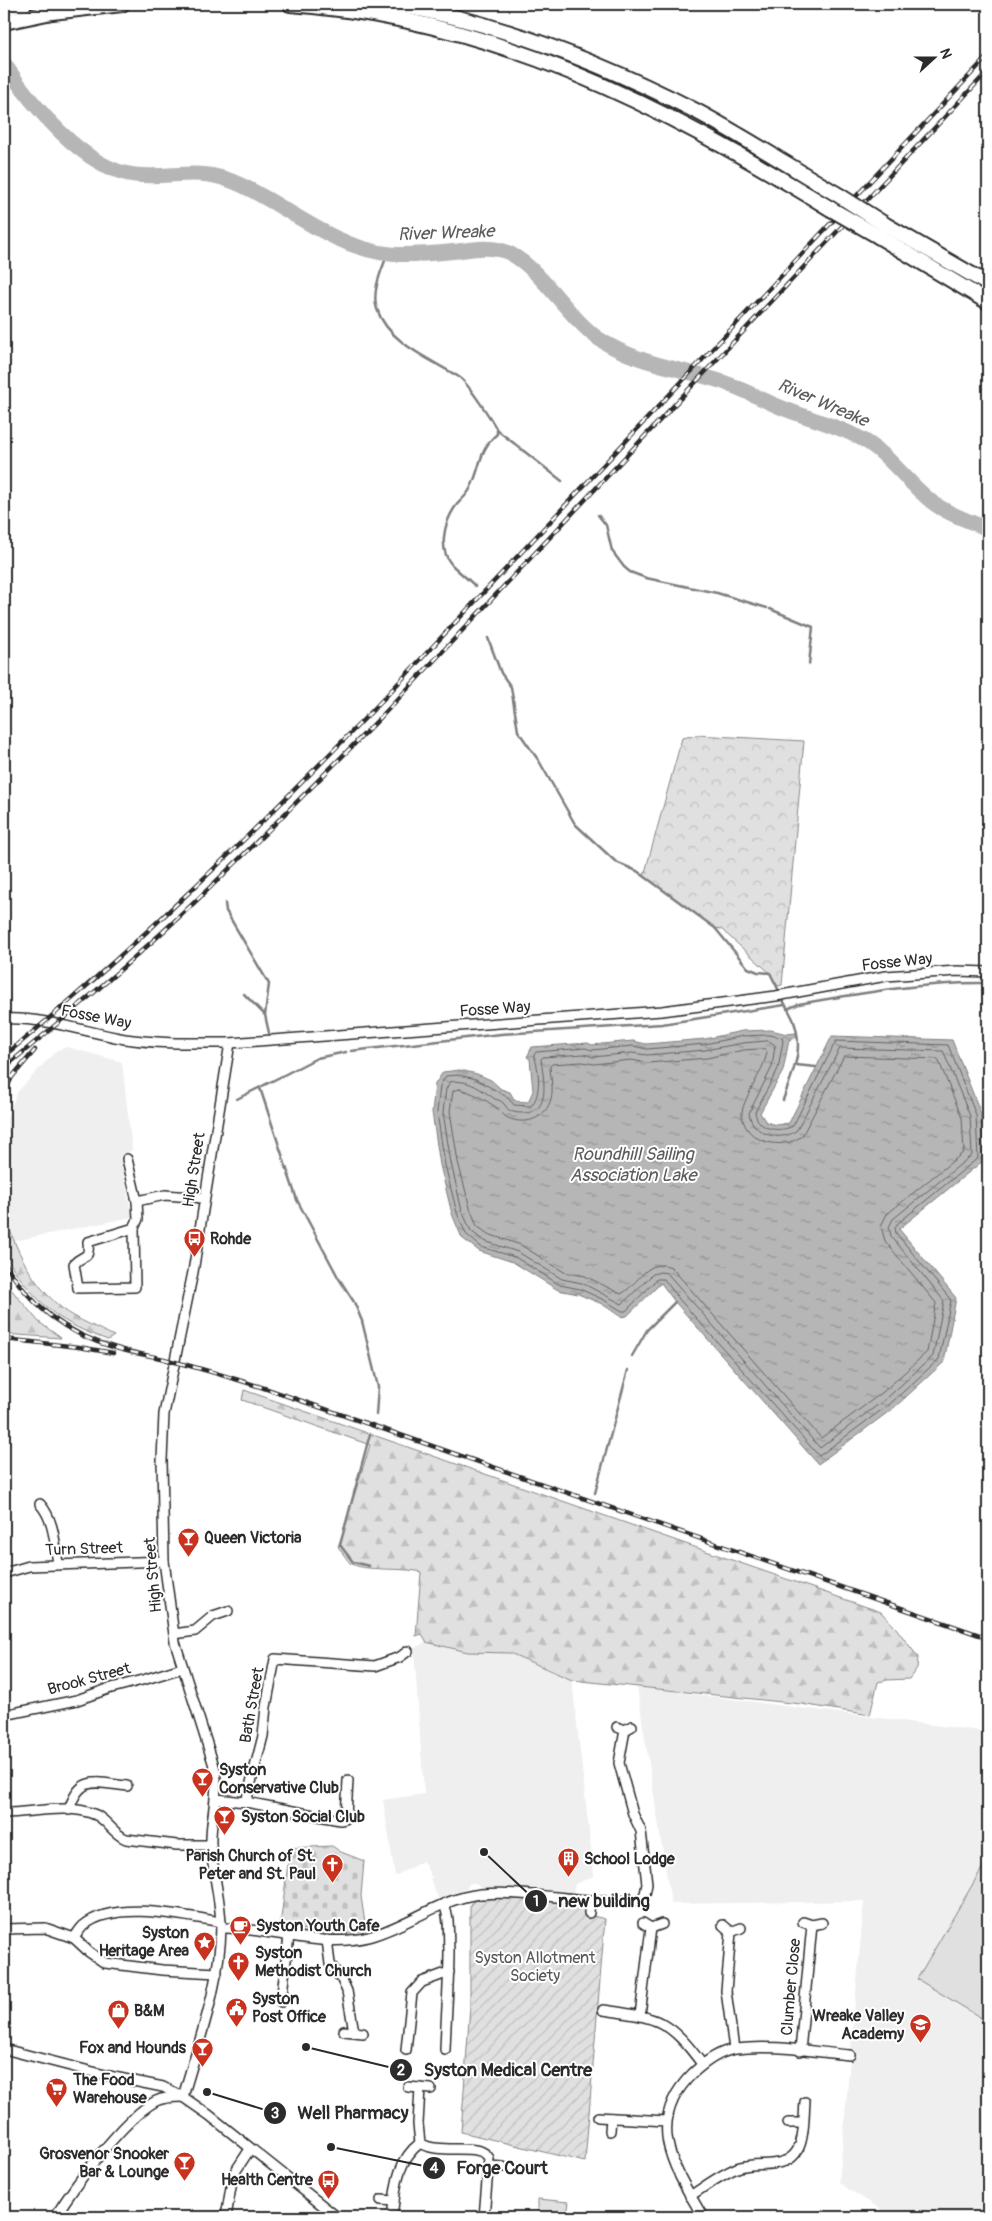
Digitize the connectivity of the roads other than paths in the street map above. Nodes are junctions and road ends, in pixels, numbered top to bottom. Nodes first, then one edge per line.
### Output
1 (120, 4) edge
2 (290, 4) edge
3 (393, 4) edge
4 (12, 12) edge
5 (881, 230) junction
6 (955, 264) junction
7 (988, 274) edge
8 (988, 284) edge
9 (988, 302) edge
10 (988, 972) edge
11 (4, 1019) edge
12 (230, 1043) junction
13 (127, 1159) dead end
14 (204, 1198) junction
15 (138, 1201) junction
16 (134, 1228) junction
17 (40, 1504) dead end
18 (164, 1560) junction
19 (58, 1564) junction
20 (5, 1573) edge
21 (228, 1612) dead end
22 (174, 1634) junction
23 (408, 1651) dead end
24 (182, 1668) junction
25 (4, 1715) edge
26 (625, 1728) dead end
27 (348, 1780) dead end
28 (126, 1786) dead end
29 (216, 1799) junction
30 (246, 1802) junction
31 (69, 1810) junction
32 (4, 1813) edge
33 (211, 1845) junction
34 (590, 1900) junction
35 (444, 1904) junction
36 (589, 1913) dead end
37 (822, 1922) dead end
38 (643, 1923) dead end
39 (662, 1924) dead end
40 (221, 1925) junction
41 (722, 1925) dead end
42 (652, 1928) junction
43 (740, 1928) dead end
44 (4, 1929) edge
45 (731, 1932) junction
46 (289, 1936) junction
47 (74, 1938) junction
48 (327, 1940) junction
49 (449, 1972) junction
50 (217, 1973) junction
51 (281, 2002) dead end
52 (602, 2010) dead end
53 (640, 2015) junction
54 (344, 2032) dead end
55 (4, 2049) edge
56 (734, 2049) junction
57 (406, 2050) dead end
58 (445, 2050) dead end
59 (800, 2051) junction
60 (850, 2055) dead end
61 (702, 2064) junction
62 (408, 2087) dead end
63 (420, 2088) junction
64 (431, 2089) dead end
65 (183, 2097) junction
66 (805, 2102) dead end
67 (598, 2117) dead end
68 (611, 2118) junction
69 (666, 2122) junction
70 (788, 2123) dead end
71 (803, 2124) junction
72 (610, 2132) dead end
73 (420, 2143) junction
74 (250, 2149) junction
75 (488, 2166) junction
76 (503, 2166) dead end
77 (690, 2196) junction
78 (381, 2200) dead end
79 (55, 2217) edge
80 (226, 2217) edge
81 (337, 2217) edge
82 (484, 2217) edge
83 (703, 2217) edge

1 - 4 highway
2 - 5 highway, bridge
3 - 5 highway, bridge
5 - 6 highway
5 - 9 highway
6 - 7 highway
6 - 8 highway
10 - 12 street, Fosse Way
11 - 12 street, Fosse Way
12 - 14 street, High Street
13 - 15 street
14 - 15 street
14 - 18 street, High Street
15 - 16 street
16 - 16 street
17 - 19 street
18 - 19 street, Turn Street
18 - 22 street, High Street
19 - 20 street, Turn Street
21 - 22 street
22 - 24 street, High Street
23 - 30 street, Bath Street
24 - 25 street, Brook Street
24 - 29 street, High Street
26 - 34 street
27 - 30 street
28 - 31 street
29 - 30 street
29 - 33 street, High Street
31 - 32 street
31 - 33 street
33 - 40 street, High Street
34 - 35 street
34 - 36 street
35 - 48 street
35 - 49 street
37 - 59 street, Clumber Close
38 - 42 street
39 - 42 street
40 - 46 street
40 - 47 street
40 - 50 street, High Street
41 - 45 street
42 - 53 street
43 - 45 street
44 - 47 street
45 - 56 street
46 - 48 street
46 - 51 street
47 - 50 street
48 - 54 street
49 - 57 street
49 - 58 street
50 - 65 street, High Street
52 - 53 street
53 - 61 street
55 - 65 street
56 - 59 street
56 - 61 street
59 - 60 street
61 - 69 street
62 - 63 street
63 - 64 street
63 - 73 street
65 - 74 street
65 - 79 street
66 - 71 street
67 - 68 street
68 - 69 street
68 - 72 street
69 - 77 street
70 - 71 street
71 - 77 street
73 - 75 street
73 - 78 street
74 - 80 street
74 - 81 street
75 - 76 street
75 - 82 street
77 - 83 street

